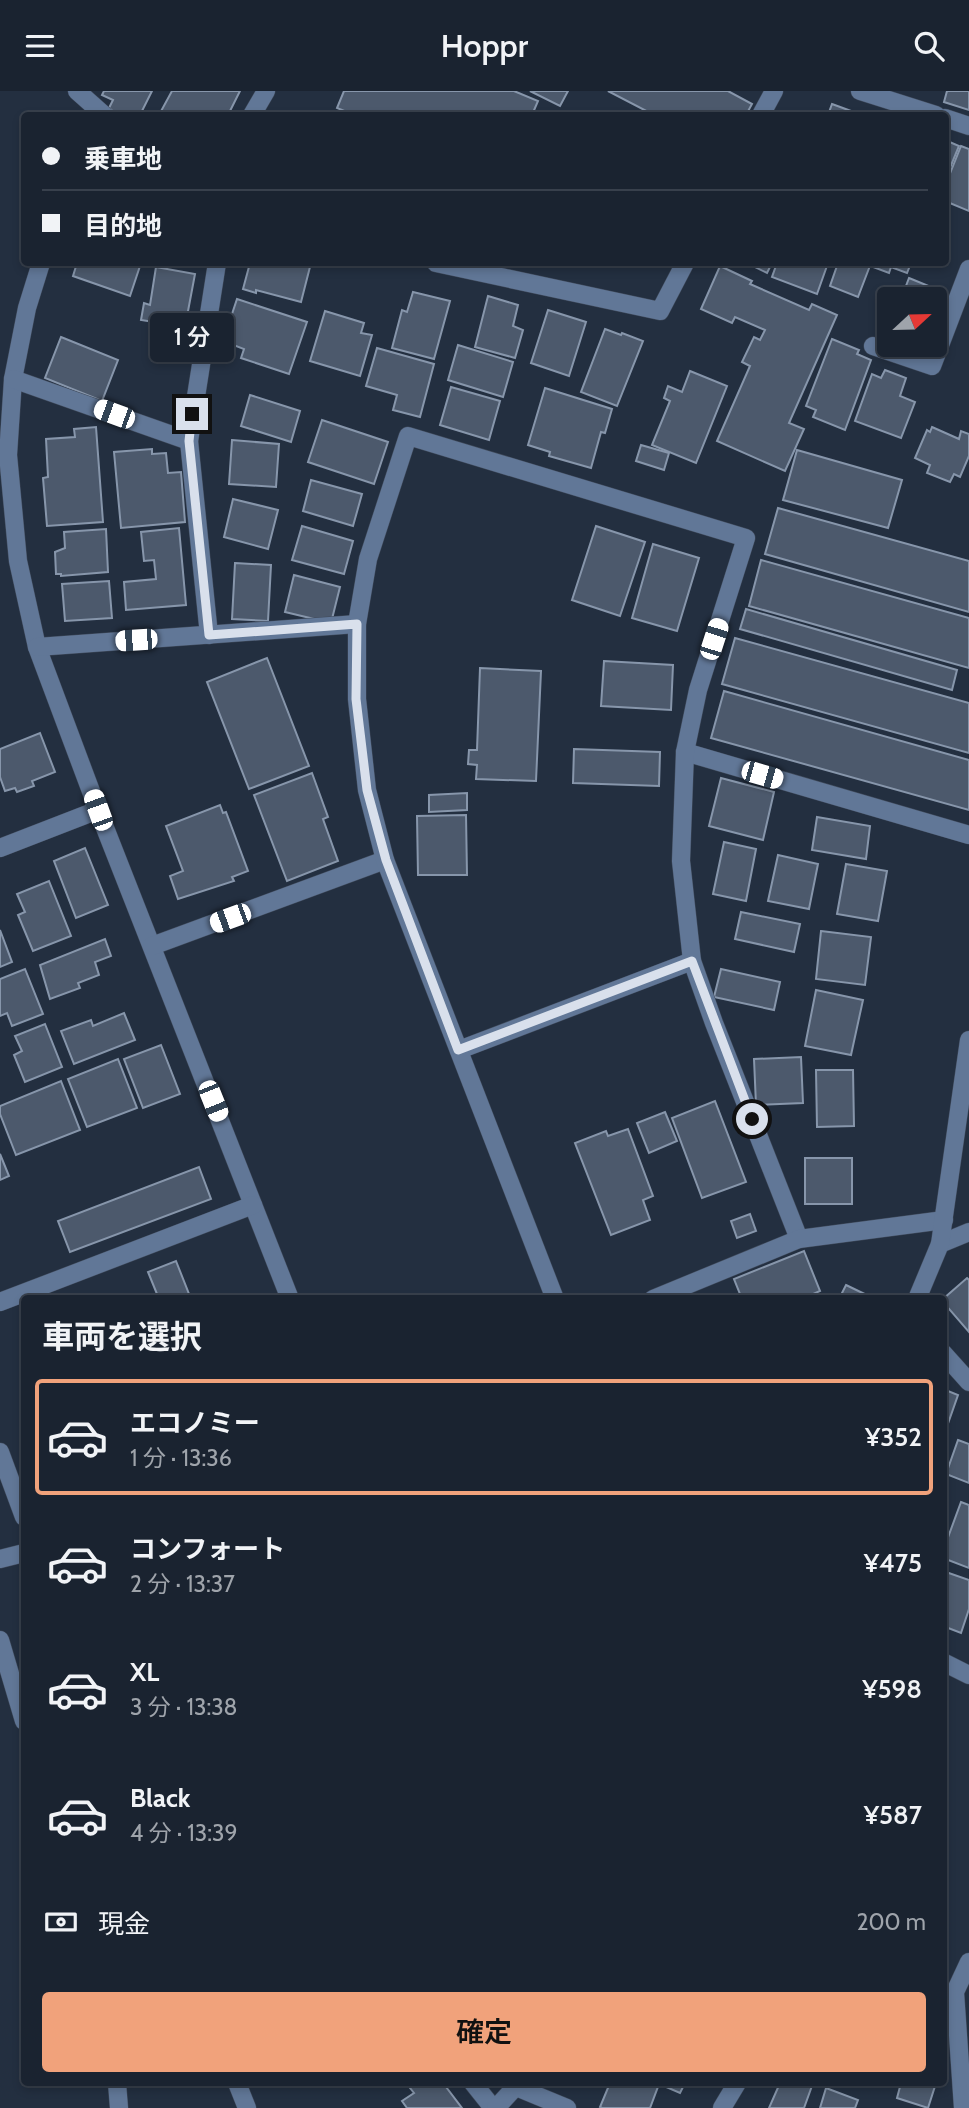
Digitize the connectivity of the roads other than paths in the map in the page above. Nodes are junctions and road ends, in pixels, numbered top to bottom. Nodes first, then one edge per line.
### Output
1 (77, 91) edge
2 (266, 91) edge
3 (774, 91) edge
4 (860, 91) edge
5 (99, 112) edge
6 (253, 112) edge
7 (763, 112) edge
8 (926, 112) edge
9 (949, 119) edge
10 (969, 126) edge
11 (40, 266) edge
12 (218, 266) edge
13 (450, 266) edge
14 (683, 266) edge
15 (969, 269) edge
16 (873, 346) dead end
17 (13, 379) junction
18 (189, 441) junction
19 (357, 624) junction
20 (209, 635) junction
21 (37, 647) junction
22 (685, 752) junction
23 (98, 810) junction
24 (969, 835) edge
25 (0, 848) edge
26 (386, 860) junction
27 (152, 946) junction
28 (692, 961) junction
29 (969, 1040) edge
30 (458, 1050) junction
31 (253, 1205) junction
32 (944, 1220) junction
33 (969, 1232) edge
34 (799, 1239) junction
35 (940, 1244) junction
36 (288, 1295) edge
37 (553, 1295) edge
38 (663, 1295) edge
39 (919, 1295) edge
40 (0, 1302) edge
41 (947, 1357) edge
42 (969, 1382) edge
43 (0, 1452) edge
44 (21, 1509) edge
45 (21, 1554) edge
46 (0, 1559) edge
47 (0, 1640) edge
48 (947, 1664) edge
49 (969, 1675) edge
50 (21, 1711) edge
51 (969, 1962) edge
52 (117, 2086) edge
53 (238, 2086) edge
54 (476, 2086) edge
55 (517, 2086) edge
56 (520, 2086) edge
57 (736, 2086) edge
58 (730, 2106) edge
59 (119, 2108) edge
60 (247, 2108) edge
61 (494, 2108) edge
62 (567, 2108) edge
63 (963, 2108) edge

1 - 5 street
2 - 6 street
3 - 7 street
4 - 8 street
9 - 10 street
11 - 17 street
12 - 18 street
13 - 14 street
15 - 16 street
17 - 18 street
17 - 21 street
18 - 20 street
19 - 20 street
19 - 22 street
19 - 26 street
20 - 21 street
21 - 23 street
22 - 24 street
22 - 28 street
23 - 25 street
23 - 27 street
26 - 27 street
26 - 30 street
27 - 31 street
28 - 30 street
28 - 34 street
29 - 32 street
30 - 37 street
31 - 36 street
31 - 40 street
32 - 34 street
32 - 35 street
33 - 35 street
34 - 38 street
35 - 39 street
41 - 42 street
43 - 44 street
45 - 46 street
47 - 50 street
48 - 49 street
51 - 63 street
52 - 59 street
53 - 60 street
54 - 61 street
55 - 61 street
56 - 62 street
57 - 58 street

